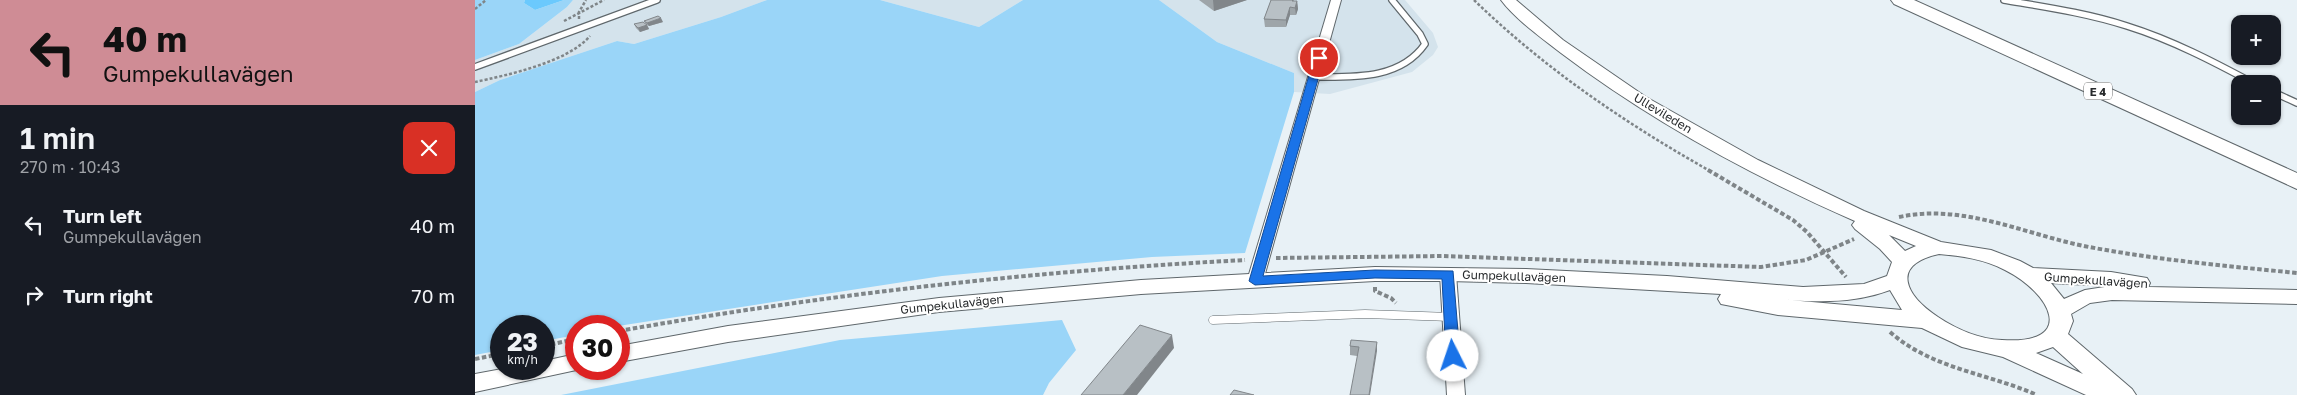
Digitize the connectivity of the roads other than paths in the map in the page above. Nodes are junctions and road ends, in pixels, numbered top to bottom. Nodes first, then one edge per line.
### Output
1 (657, 0) edge
2 (1335, 0) edge
3 (1392, 0) edge
4 (1508, 0) edge
5 (1900, 0) edge
6 (1929, 0) edge
7 (2004, 0) edge
8 (475, 67) edge
9 (2238, 75) edge
10 (1314, 77) junction
11 (2281, 96) edge
12 (2297, 103) edge
13 (2297, 165) edge
14 (2297, 182) edge
15 (1832, 205) junction
16 (1939, 248) junction
17 (1900, 270) junction
18 (2028, 275) junction
19 (1448, 279) junction
20 (1255, 281) junction
21 (1659, 283) junction
22 (2223, 295) junction
23 (2297, 297) edge
24 (2060, 311) junction
25 (1451, 317) junction
26 (1213, 320) dead end
27 (1928, 321) junction
28 (2056, 336) junction
29 (2004, 349) junction
30 (630, 352) edge
31 (490, 380) edge
32 (475, 383) edge
33 (1456, 395) edge
34 (2109, 395) edge
35 (2124, 395) edge

1 - 8 lane
2 - 10 street
3 - 10 lane
4 - 15 street, Ullevileden
5 - 14 highway, E 4
6 - 13 highway, E 4
7 - 9 lane
10 - 20 street
11 - 12 lane
15 - 16 street, Ullevileden
15 - 17 street, Ullevileden
16 - 17 street, Gumpekullavägen
16 - 18 street
17 - 21 street, Gumpekullavägen
17 - 27 street, Ullevileden
18 - 22 street, Gumpekullavägen
18 - 24 street
19 - 20 street, Gumpekullavägen
19 - 21 street, Gumpekullavägen
19 - 25 street
20 - 30 street, Gumpekullavägen
21 - 27 street, Gumpekullavägen
22 - 23 street, Gumpekullavägen
22 - 24 street, Gumpekullavägen
24 - 28 street
25 - 26 lane
25 - 33 street
27 - 29 street
28 - 29 street
28 - 35 street
29 - 34 street
31 - 32 street

